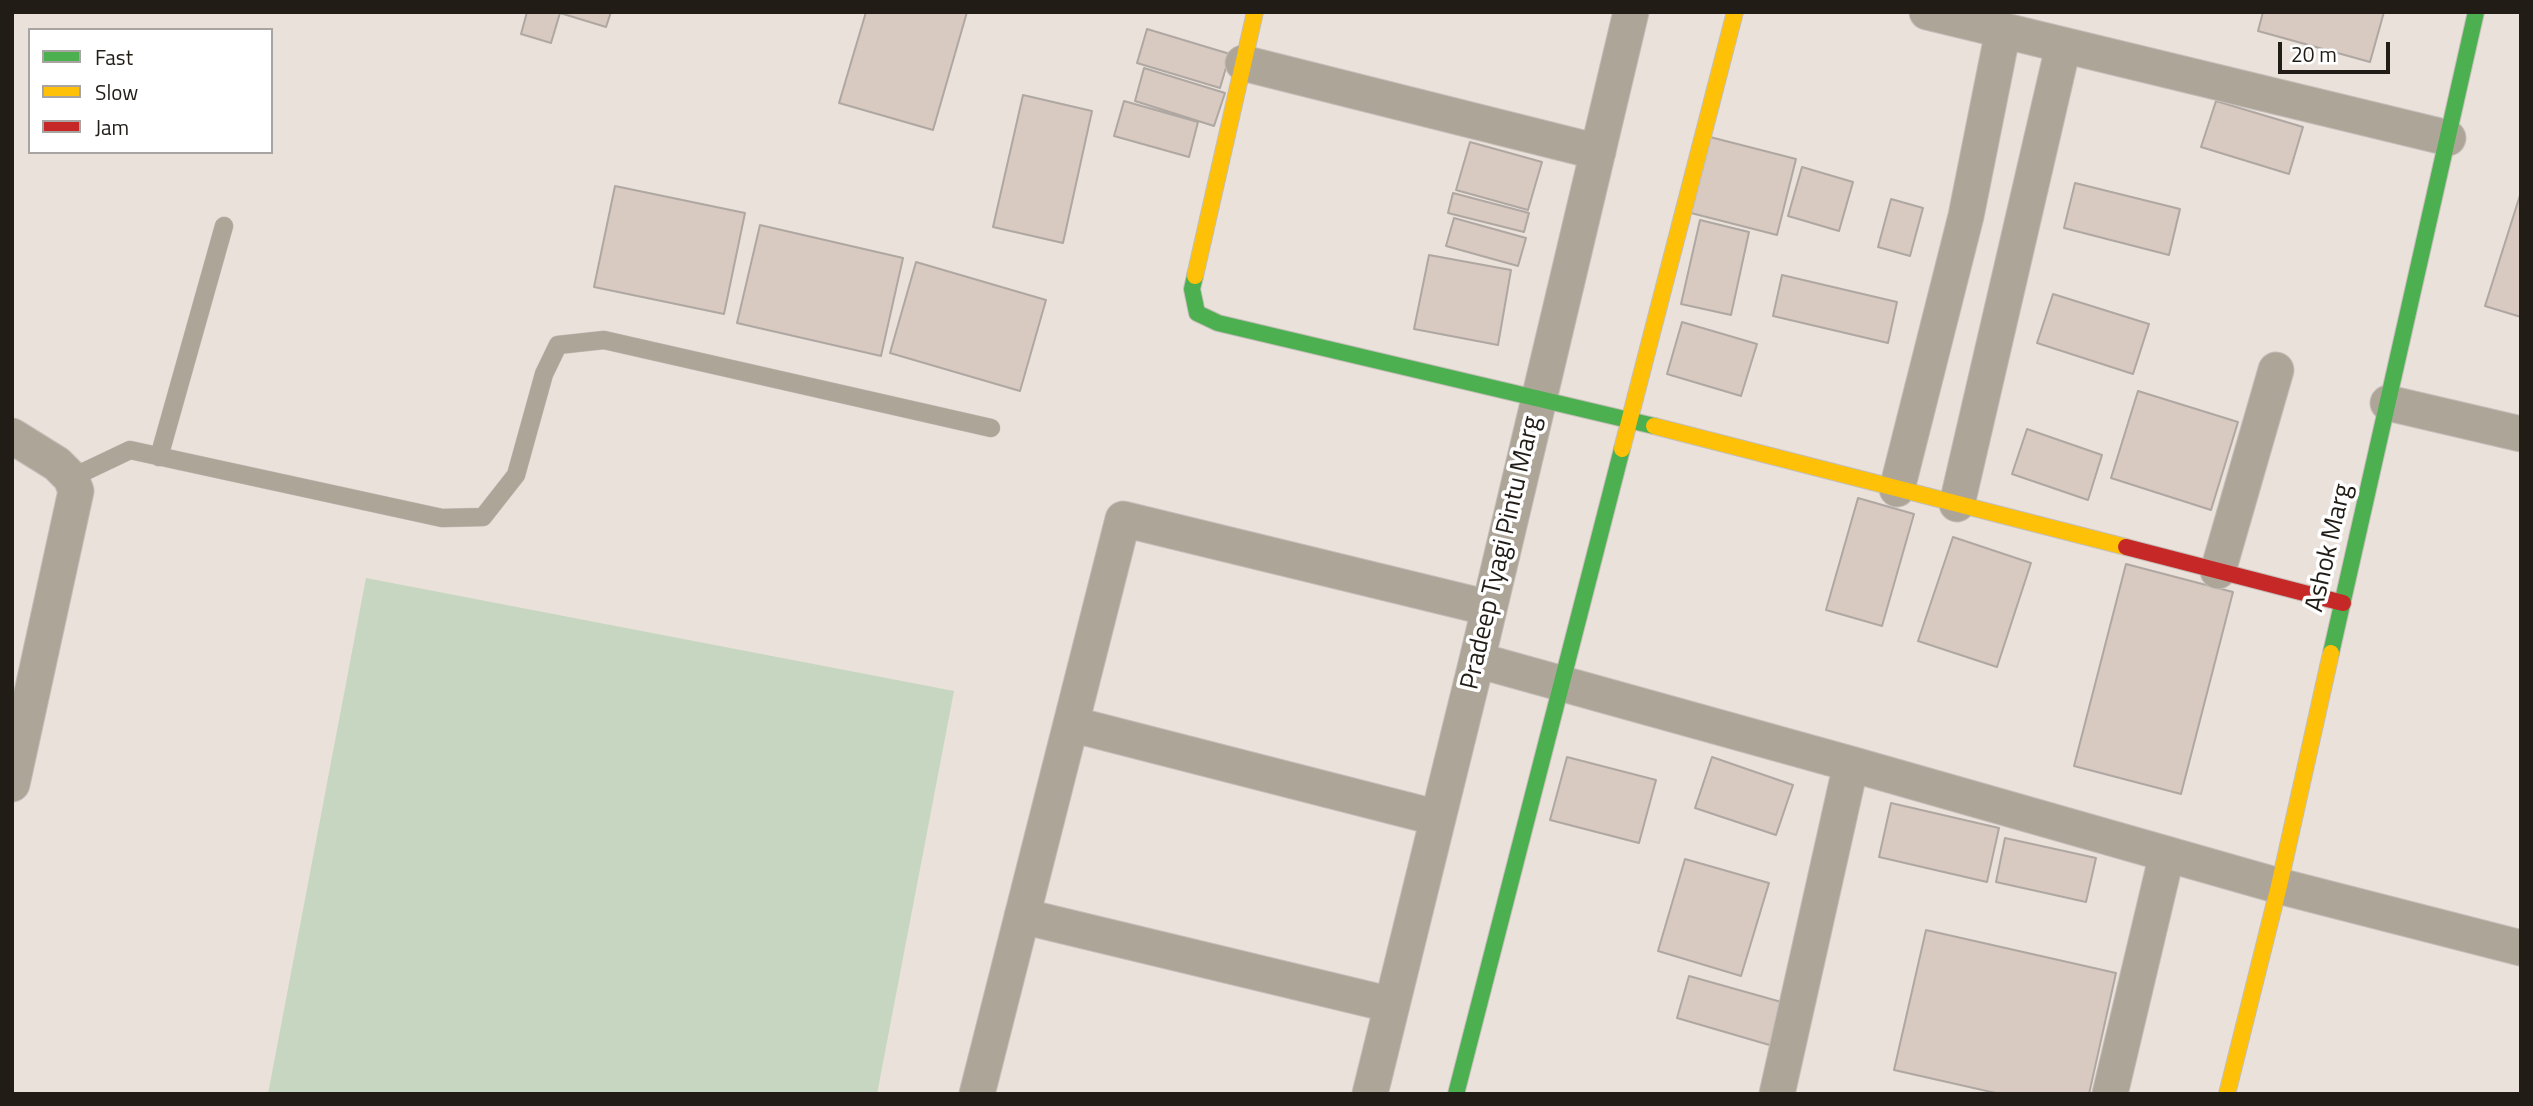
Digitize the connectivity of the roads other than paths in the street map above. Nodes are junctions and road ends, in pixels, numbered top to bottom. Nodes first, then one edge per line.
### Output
1 (1255, 12) edge
2 (1632, 12) edge
3 (1735, 12) edge
4 (1927, 12) edge
5 (2476, 12) edge
6 (2003, 31) junction
7 (2063, 47) junction
8 (1243, 63) junction
9 (2448, 138) junction
10 (1598, 152) junction
11 (224, 226) dead end
12 (2276, 370) dead end
13 (1539, 398) junction
14 (2388, 403) junction
15 (1630, 420) junction
16 (991, 428) dead end
17 (2521, 434) edge
18 (12, 436) edge
19 (159, 457) junction
20 (71, 478) junction
21 (1897, 489) junction
22 (1958, 504) junction
23 (2218, 571) junction
24 (2343, 603) junction
25 (1489, 608) junction
26 (1477, 660) junction
27 (1563, 685) junction
28 (1071, 724) junction
29 (15, 764) edge
30 (1851, 764) junction
31 (1438, 818) junction
32 (2167, 854) junction
33 (2279, 886) junction
34 (1022, 916) junction
35 (2521, 948) edge
36 (1392, 1004) junction
37 (977, 1094) edge
38 (1370, 1094) edge
39 (1455, 1094) edge
40 (1777, 1094) edge
41 (2109, 1094) edge
42 (2227, 1094) edge

1 - 8 street
2 - 10 street, Pradeep Tyagi Pintu Marg
3 - 15 street
4 - 6 street
5 - 9 street, Ashok Marg
6 - 7 street
6 - 21 street
7 - 9 street
7 - 22 street
8 - 10 street
8 - 13 street
9 - 14 street, Ashok Marg
10 - 13 street, Pradeep Tyagi Pintu Marg
11 - 19 lane
12 - 23 street
13 - 15 street
13 - 25 street, Pradeep Tyagi Pintu Marg
14 - 17 street
14 - 24 street, Ashok Marg
15 - 21 street
15 - 27 street
16 - 19 lane
18 - 20 street
19 - 20 lane
20 - 29 street
21 - 22 street
22 - 23 street
23 - 24 street
24 - 33 street, Ashok Marg
25 - 26 street, Pradeep Tyagi Pintu Marg
25 - 28 street
26 - 27 street
26 - 31 street, Pradeep Tyagi Pintu Marg
27 - 30 street
27 - 39 street
28 - 31 street
28 - 34 street
30 - 32 street
30 - 40 street
31 - 36 street, Pradeep Tyagi Pintu Marg
32 - 33 street
32 - 41 street
33 - 35 street
33 - 42 street, Ashok Marg
34 - 36 street
34 - 37 street
36 - 38 street, Pradeep Tyagi Pintu Marg

